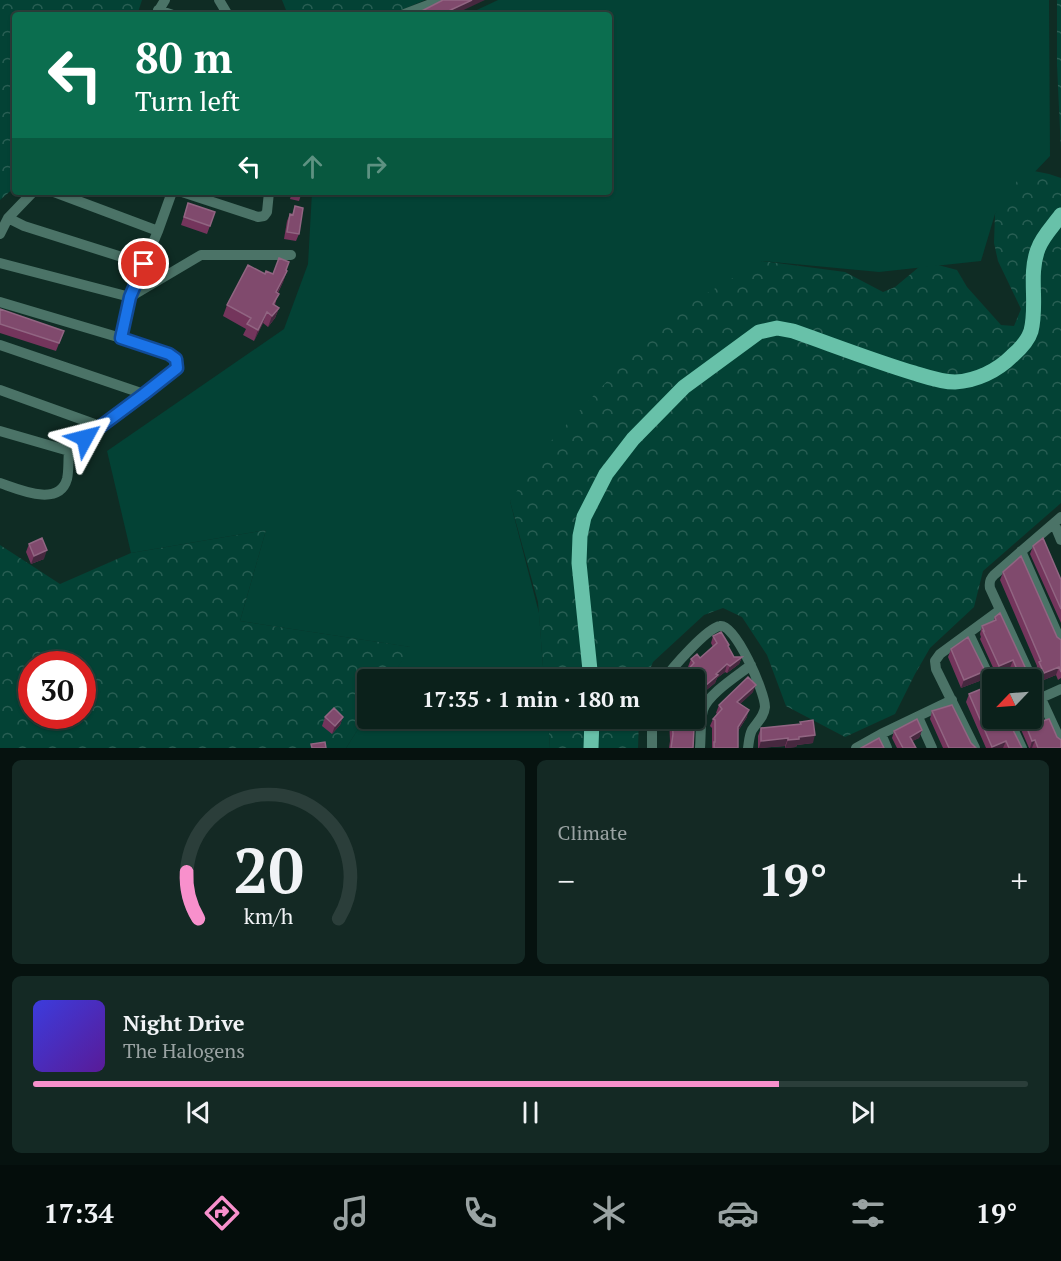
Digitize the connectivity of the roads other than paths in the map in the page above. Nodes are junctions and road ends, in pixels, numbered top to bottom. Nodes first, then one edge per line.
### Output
1 (441, 0) edge
2 (410, 12) edge
3 (30, 195) edge
4 (62, 195) edge
5 (171, 195) edge
6 (191, 195) edge
7 (269, 195) edge
8 (1061, 215) edge
9 (8, 218) junction
10 (158, 231) junction
11 (0, 234) edge
12 (291, 255) dead end
13 (0, 263) edge
14 (144, 264) junction
15 (130, 297) junction
16 (0, 302) edge
17 (121, 338) junction
18 (0, 345) edge
19 (0, 390) edge
20 (144, 394) junction
21 (100, 426) junction
22 (0, 431) edge
23 (69, 451) junction
24 (0, 483) edge
25 (1057, 520) edge
26 (1061, 540) edge
27 (1021, 550) junction
28 (1000, 610) junction
29 (969, 634) junction
30 (1061, 642) edge
31 (751, 665) junction
32 (590, 669) edge
33 (672, 669) edge
34 (985, 669) edge
35 (1027, 669) edge
36 (1061, 689) edge
37 (1042, 698) edge
38 (952, 700) junction
39 (1042, 700) edge
40 (918, 717) junction
41 (592, 729) edge
42 (652, 729) edge
43 (1013, 729) edge
44 (881, 734) junction
45 (1061, 742) edge
46 (591, 748) edge
47 (652, 748) edge
48 (700, 748) edge
49 (748, 748) edge
50 (856, 748) edge
51 (887, 748) edge
52 (932, 748) edge
53 (975, 748) edge
54 (1022, 748) edge

1 - 2 street
3 - 9 street
4 - 10 street
5 - 10 street
6 - 7 street
8 - 32 main road
9 - 11 street
9 - 14 street
10 - 14 street
12 - 15 street
13 - 15 street
14 - 15 street
15 - 17 street
16 - 17 street
17 - 20 street
18 - 20 street
19 - 21 street
20 - 21 street
21 - 23 street
22 - 23 street
23 - 24 street
25 - 26 street
25 - 27 street
27 - 28 street
27 - 30 street
28 - 29 street
28 - 35 street
29 - 34 street
29 - 38 street
31 - 33 street
31 - 48 street
31 - 49 street
36 - 37 street
38 - 40 street
38 - 53 street
39 - 45 street
40 - 44 street
40 - 52 street
41 - 46 main road
42 - 47 street
43 - 54 street
44 - 50 street
44 - 51 street

